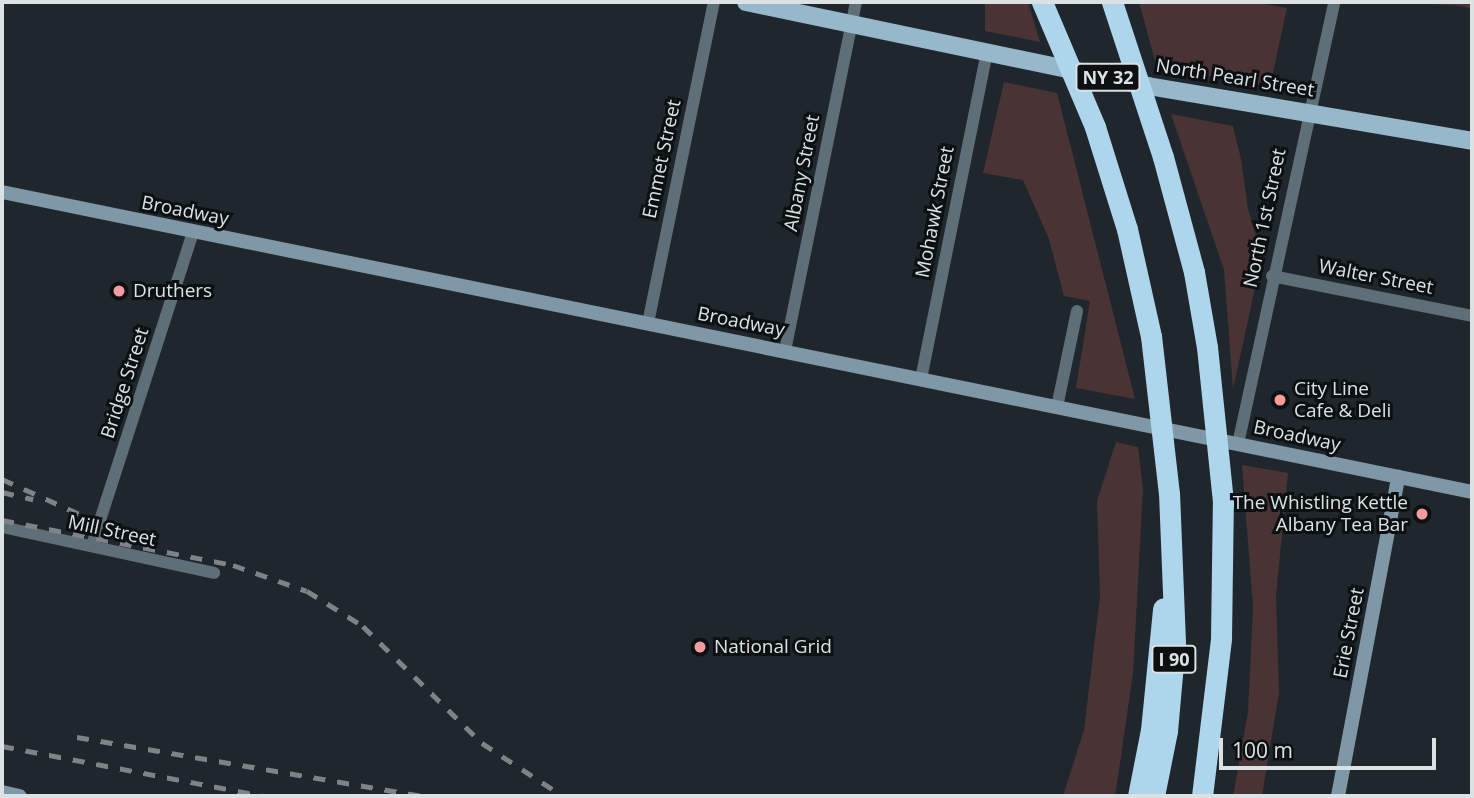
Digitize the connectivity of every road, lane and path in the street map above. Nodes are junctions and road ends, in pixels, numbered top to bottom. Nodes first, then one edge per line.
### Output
1 (714, 2) edge
2 (746, 2) edge
3 (856, 2) edge
4 (1042, 2) edge
5 (1058, 2) edge
6 (1112, 2) edge
7 (1334, 2) edge
8 (851, 24) junction
9 (987, 52) junction
10 (1308, 111) junction
11 (1095, 127) junction
12 (1472, 141) edge
13 (2, 192) edge
14 (193, 232) junction
15 (1272, 276) junction
16 (1077, 311) dead end
17 (1472, 316) edge
18 (648, 323) junction
19 (785, 351) junction
20 (921, 379) junction
21 (1057, 407) junction
22 (1238, 444) junction
23 (1398, 477) junction
24 (1472, 492) edge
25 (1170, 519) junction
26 (2, 527) edge
27 (92, 545) junction
28 (214, 573) dead end
29 (1214, 710) junction
30 (2, 792) edge
31 (20, 796) edge
32 (1138, 796) edge
33 (1154, 796) edge
34 (1191, 796) edge
35 (1202, 796) edge
36 (1338, 796) edge

1 - 18 street, Emmet Street
2 - 8 main road, North Pearl Street / NY 32
3 - 8 street, Albany Street
4 - 11 highway, bridge
5 - 11 highway, I 90, bridge
6 - 29 highway, I 90, bridge
7 - 10 street, North 1st Street
8 - 9 main road, North Pearl Street / NY 32
8 - 19 street, Albany Street
9 - 10 main road, North Pearl Street / NY 32
9 - 20 street, Mohawk Street
10 - 12 main road, North Pearl Street / NY 32
10 - 15 street, North 1st Street
11 - 25 highway, I 90, bridge
13 - 14 street, Broadway
14 - 18 street, Broadway
14 - 27 street, Bridge Street
15 - 17 street, Walter Street
15 - 22 street, North 1st Street
16 - 21 street
18 - 19 street, Broadway
19 - 20 street, Broadway
20 - 21 street, Broadway
21 - 22 street, Broadway
22 - 23 street, Broadway
23 - 24 street, Broadway
23 - 36 street, Erie Street
25 - 32 highway
25 - 33 highway, I 90
26 - 27 street, Mill Street
27 - 28 street, Mill Street
29 - 34 highway, I 90
29 - 35 highway
30 - 31 street

